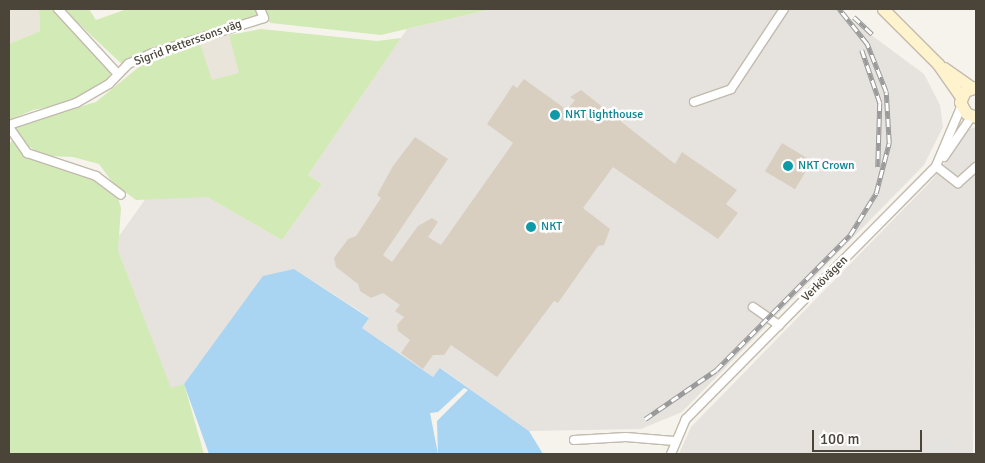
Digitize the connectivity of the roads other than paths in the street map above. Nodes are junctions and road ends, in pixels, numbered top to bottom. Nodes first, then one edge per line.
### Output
1 (58, 9) edge
2 (260, 9) edge
3 (784, 9) edge
4 (882, 9) edge
5 (938, 64) junction
6 (117, 74) junction
7 (974, 87) edge
8 (694, 102) dead end
9 (961, 102) junction
10 (974, 117) edge
11 (10, 132) edge
12 (936, 166) junction
13 (976, 167) edge
14 (121, 195) dead end
15 (753, 306) dead end
16 (779, 325) junction
17 (574, 440) dead end
18 (674, 441) junction
19 (671, 454) edge

1 - 6 street
2 - 6 street, Sigrid Petterssons väg
3 - 8 street
4 - 5 main road
5 - 7 main road
5 - 9 main road
6 - 11 street, Sigrid Petterssons väg
7 - 9 main road, Verkövägen
9 - 10 main road
9 - 12 street, Verkövägen
10 - 12 street
11 - 14 street
12 - 13 street
12 - 16 street, Verkövägen
15 - 16 street
16 - 18 street, Verkövägen
17 - 18 street
18 - 19 street, Verkövägen

